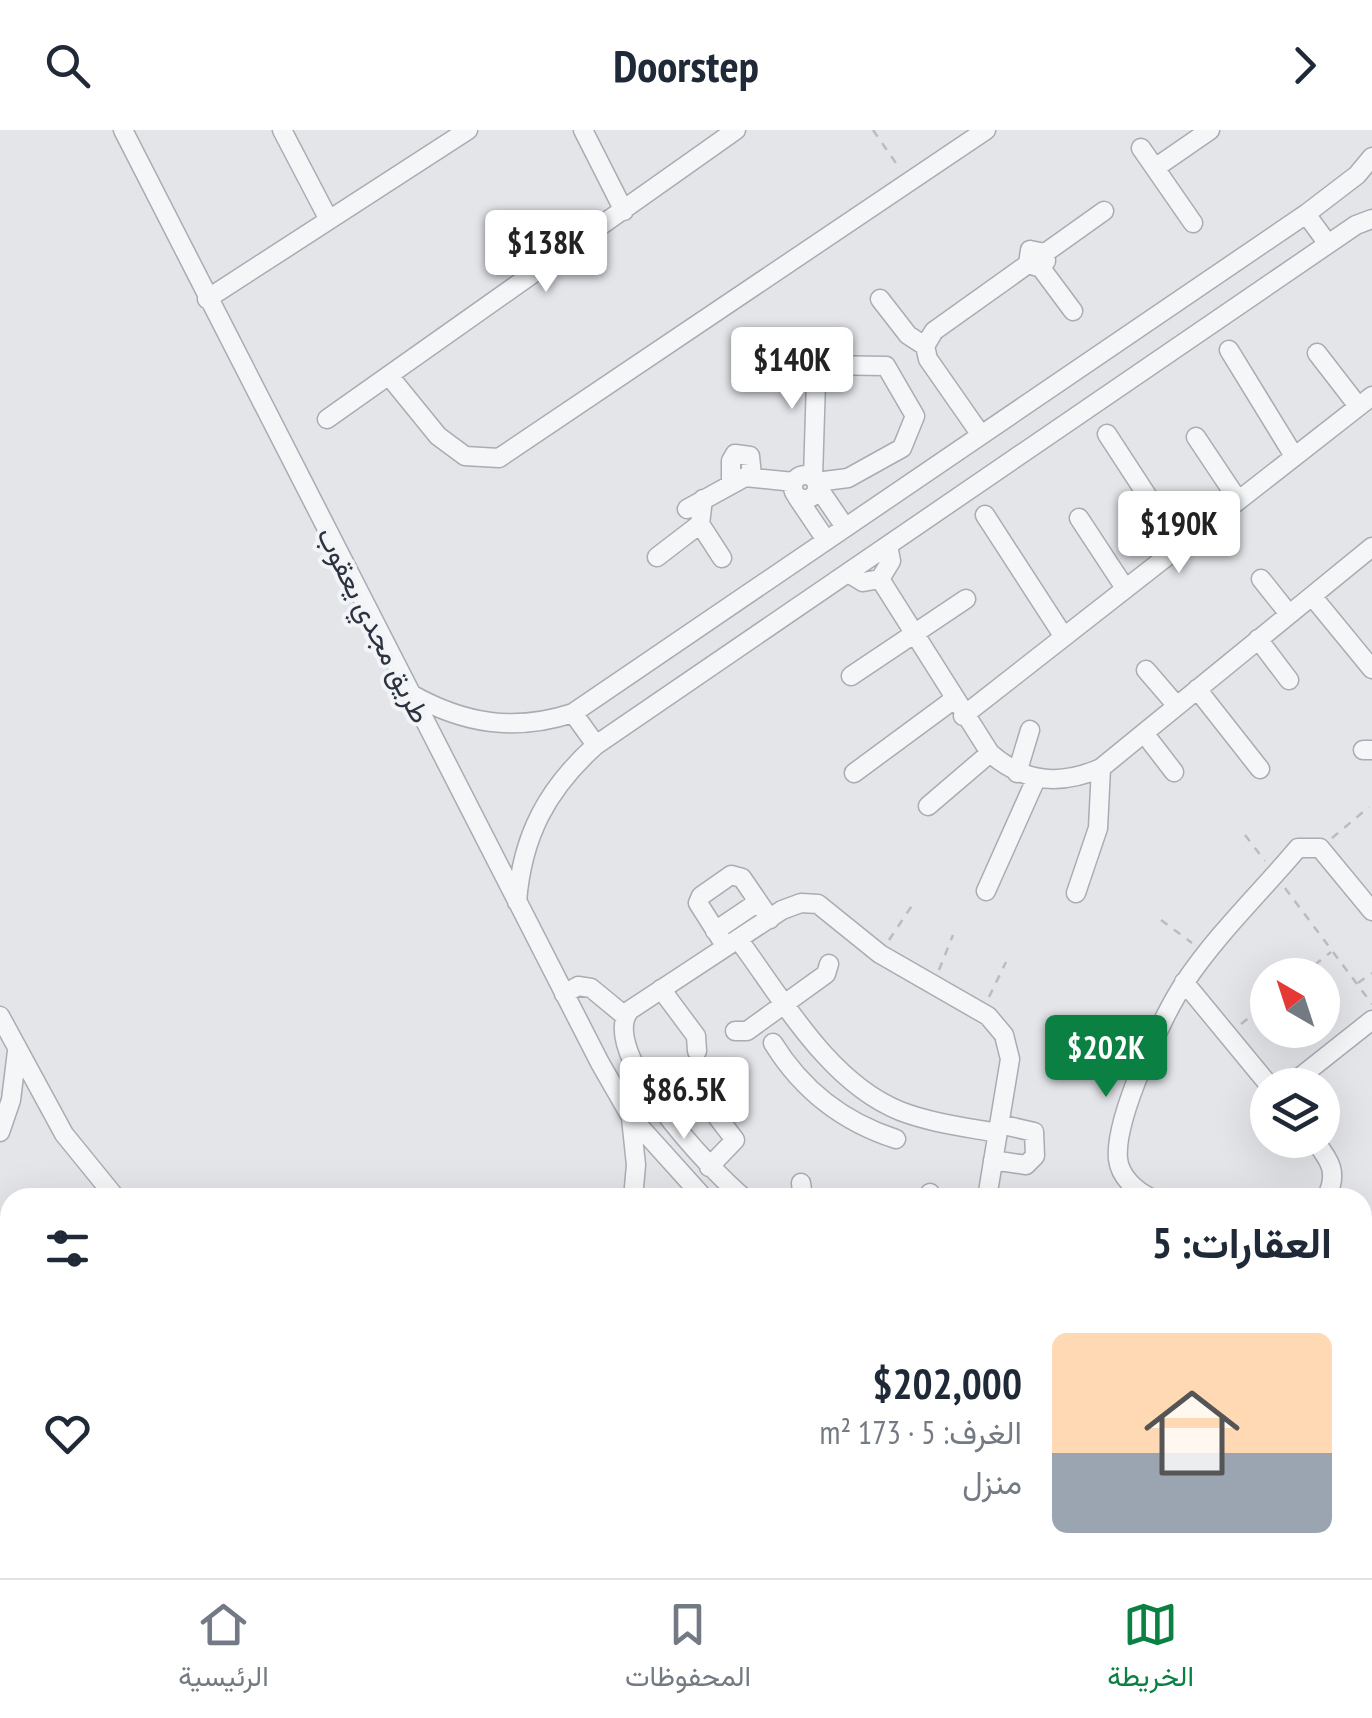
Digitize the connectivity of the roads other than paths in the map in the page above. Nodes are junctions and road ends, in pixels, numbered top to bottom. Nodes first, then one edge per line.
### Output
1 (123, 130) edge
2 (282, 130) edge
3 (468, 130) edge
4 (583, 130) edge
5 (736, 130) edge
6 (986, 130) edge
7 (1210, 130) edge
8 (437, 139) edge
9 (1141, 148) dead end
10 (1372, 156) edge
11 (1155, 168) junction
12 (624, 211) junction
13 (1104, 211) dead end
14 (1306, 214) junction
15 (1372, 219) edge
16 (329, 220) junction
17 (1193, 223) dead end
18 (1328, 244) junction
19 (1038, 261) junction
20 (207, 298) junction
21 (880, 299) dead end
22 (1073, 311) dead end
23 (925, 346) junction
24 (1229, 350) dead end
25 (1317, 352) dead end
26 (390, 377) junction
27 (1365, 401) edge
28 (328, 419) dead end
29 (1108, 434) dead end
30 (980, 435) junction
31 (1196, 437) dead end
32 (1294, 456) junction
33 (816, 482) junction
34 (795, 489) junction
35 (1238, 500) junction
36 (984, 515) dead end
37 (1079, 518) dead end
38 (700, 524) junction
39 (845, 528) junction
40 (826, 540) junction
41 (888, 545) junction
42 (1180, 546) junction
43 (1370, 553) edge
44 (658, 557) dead end
45 (722, 558) dead end
46 (848, 573) junction
47 (880, 579) junction
48 (1261, 579) dead end
49 (1125, 588) junction
50 (1312, 596) junction
51 (966, 599) dead end
52 (1289, 614) junction
53 (913, 634) junction
54 (1064, 637) junction
55 (1258, 640) junction
56 (1372, 669) edge
57 (1146, 670) dead end
58 (851, 676) dead end
59 (1289, 680) dead end
60 (1197, 690) junction
61 (410, 694) junction
62 (1177, 706) junction
63 (958, 708) junction
64 (573, 712) junction
65 (1030, 730) dead end
66 (1144, 733) junction
67 (596, 745) junction
68 (990, 753) junction
69 (1101, 768) junction
70 (1260, 769) dead end
71 (1174, 772) dead end
72 (854, 773) dead end
73 (1018, 773) junction
74 (1036, 779) junction
75 (928, 806) dead end
76 (986, 890) dead end
77 (1076, 893) dead end
78 (516, 902) junction
79 (758, 902) junction
80 (1372, 911) edge
81 (770, 918) junction
82 (715, 931) junction
83 (732, 943) junction
84 (830, 964) dead end
85 (1184, 982) junction
86 (661, 990) junction
87 (564, 994) junction
88 (786, 1003) junction
89 (0, 1016) edge
90 (626, 1016) junction
91 (1372, 1020) edge
92 (734, 1031) dead end
93 (773, 1043) dead end
94 (17, 1050) junction
95 (697, 1051) dead end
96 (831, 1060) junction
97 (1255, 1068) edge
98 (1311, 1068) edge
99 (803, 1083) junction
100 (872, 1097) junction
101 (631, 1118) junction
102 (853, 1122) junction
103 (674, 1124) junction
104 (998, 1128) junction
105 (0, 1132) edge
106 (896, 1140) dead end
107 (1328, 1158) edge
108 (993, 1160) junction
109 (709, 1167) junction
110 (108, 1188) edge
111 (634, 1188) edge
112 (695, 1188) edge
113 (733, 1188) edge
114 (989, 1188) edge
115 (1136, 1188) edge
116 (1329, 1188) edge

1 - 20 street, طريق مجدي يعقوب
2 - 16 street
3 - 8 street
4 - 12 street
5 - 12 street
6 - 26 street
7 - 11 street
8 - 16 street
9 - 11 street
10 - 14 street
11 - 17 street
12 - 26 street
13 - 19 street
14 - 18 street
14 - 30 street
15 - 18 street
16 - 20 street
18 - 41 street
19 - 22 street
19 - 23 street
20 - 61 street, طريق مجدي يعقوب
21 - 23 street
23 - 30 street
24 - 32 street
25 - 27 street
26 - 28 street
27 - 32 street
29 - 42 street
30 - 39 street
31 - 35 street
32 - 35 street
33 - 33 street
33 - 34 street
33 - 39 street
34 - 38 street
34 - 40 street
35 - 42 street
36 - 54 street
37 - 49 street
38 - 44 street
38 - 45 street
39 - 40 street
40 - 64 street
41 - 46 street
41 - 47 street
42 - 49 street
43 - 50 street
46 - 47 street
46 - 67 street
47 - 53 street
48 - 52 street
49 - 54 street
50 - 52 street
50 - 56 street
51 - 53 street
52 - 55 street
53 - 58 street
53 - 63 street
54 - 63 street
55 - 59 street
55 - 60 street
57 - 62 street
60 - 62 street
60 - 70 street
61 - 64 street
61 - 78 street, طريق مجدي يعقوب
62 - 66 street
63 - 68 street
63 - 72 street
64 - 67 street
65 - 73 street
66 - 69 street
66 - 71 street
67 - 78 street
68 - 73 street
68 - 75 street
69 - 74 street
69 - 77 street
73 - 74 street
74 - 76 street
78 - 87 street, طريق مجدي يعقوب
79 - 81 street
79 - 82 street
79 - 82 street
80 - 85 street
81 - 83 street
81 - 104 street
82 - 83 street
83 - 86 street
83 - 88 street
84 - 88 street
85 - 97 street
85 - 115 street
86 - 90 street
86 - 95 street
87 - 90 street
87 - 101 street, طريق مجدي يعقوب
88 - 92 street
88 - 96 street
89 - 94 street
90 - 103 street
91 - 98 street
93 - 99 street
94 - 105 street
94 - 110 street
96 - 99 street
96 - 100 street
99 - 102 street
100 - 102 street
100 - 104 street
101 - 111 street, طريق مجدي يعقوب
101 - 112 street, طريق مجدي يعقوب
102 - 106 street
103 - 109 street
103 - 109 street
104 - 108 street
104 - 108 street
107 - 116 street
108 - 114 street
109 - 113 street

